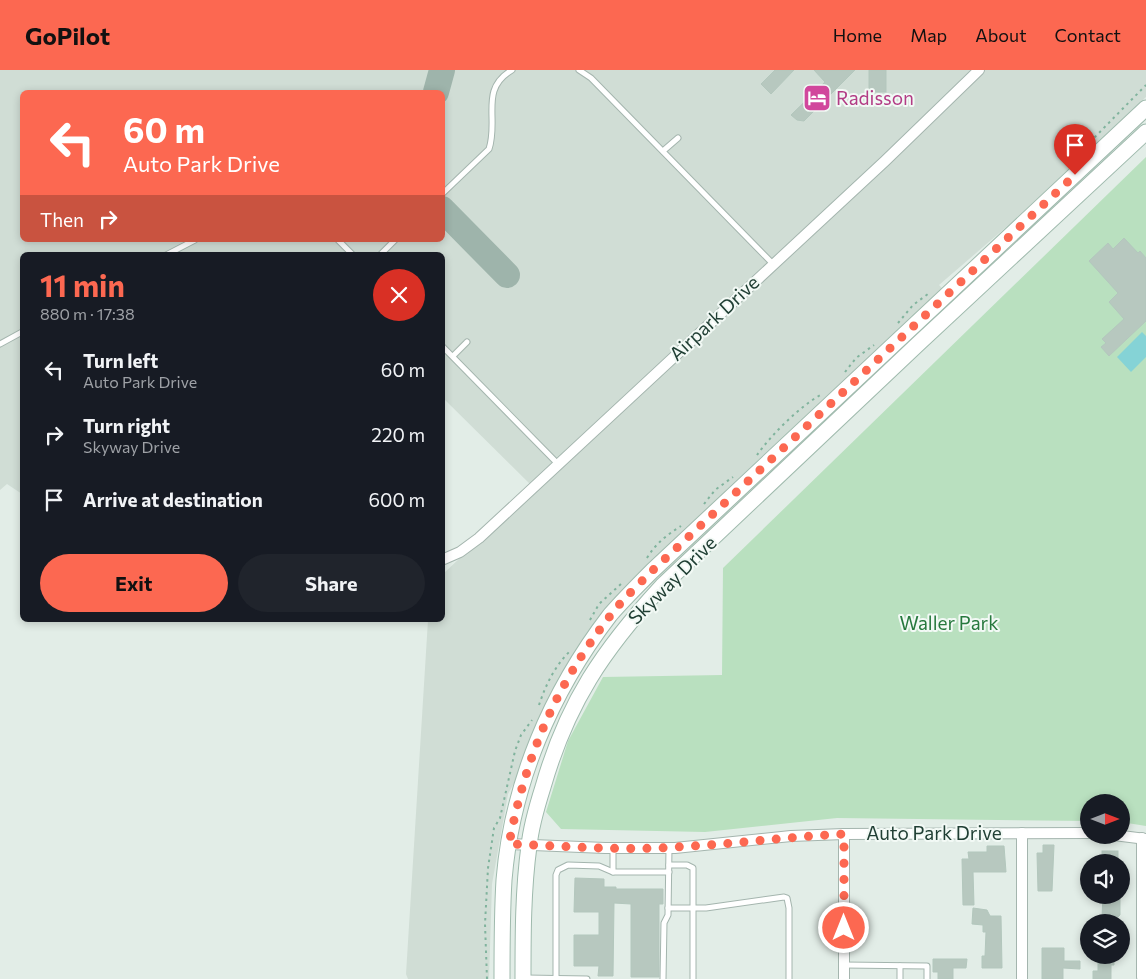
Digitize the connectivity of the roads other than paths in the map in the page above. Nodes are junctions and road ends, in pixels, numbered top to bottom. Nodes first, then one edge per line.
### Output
1 (512, 70) edge
2 (581, 70) edge
3 (979, 70) edge
4 (1146, 108) edge
5 (1146, 132) edge
6 (678, 138) dead end
7 (663, 151) junction
8 (445, 191) edge
9 (191, 242) edge
10 (340, 242) edge
11 (393, 242) edge
12 (172, 252) edge
13 (350, 252) edge
14 (383, 252) edge
15 (773, 264) junction
16 (20, 333) edge
17 (467, 342) dead end
18 (0, 344) edge
19 (445, 349) edge
20 (452, 356) junction
21 (559, 464) junction
22 (445, 559) edge
23 (1022, 833) junction
24 (1080, 833) edge
25 (844, 834) junction
26 (1130, 837) edge
27 (1144, 839) edge
28 (509, 844) junction
29 (529, 845) junction
30 (613, 848) junction
31 (669, 848) junction
32 (669, 865) junction
33 (613, 872) junction
34 (669, 872) junction
35 (668, 908) junction
36 (694, 908) junction
37 (844, 965) junction
38 (900, 966) junction
39 (1142, 977) dead end
40 (523, 978) edge
41 (556, 978) edge
42 (502, 979) edge
43 (587, 979) edge
44 (663, 979) edge
45 (693, 979) edge
46 (789, 979) edge
47 (844, 979) edge
48 (900, 979) edge
49 (927, 979) edge
50 (1022, 979) edge

1 - 8 lane
2 - 7 lane
3 - 15 street, Airpark Drive
4 - 28 main road, Skyway Drive
5 - 29 main road, Skyway Drive
6 - 7 lane
7 - 15 lane
9 - 12 lane
10 - 13 lane
11 - 14 lane
15 - 21 street, Airpark Drive
16 - 18 lane
17 - 20 lane
19 - 20 lane
20 - 21 lane
21 - 22 street, Airpark Drive
23 - 24 street, Auto Park Drive
23 - 25 street, Auto Park Drive
23 - 50 street
25 - 31 street, Auto Park Drive
25 - 37 street
26 - 27 street
27 - 39 street
28 - 29 street, Auto Park Drive
28 - 42 main road, Skyway Drive
29 - 30 street, Auto Park Drive
29 - 40 main road, Skyway Drive
30 - 31 street, Auto Park Drive
30 - 33 lane
31 - 32 lane
32 - 34 lane
32 - 36 lane
33 - 34 lane
33 - 41 lane
34 - 35 lane
35 - 36 lane
35 - 44 lane
36 - 45 lane
36 - 46 lane
37 - 38 lane
37 - 47 street
38 - 48 lane
38 - 49 lane
40 - 41 lane
41 - 43 lane

